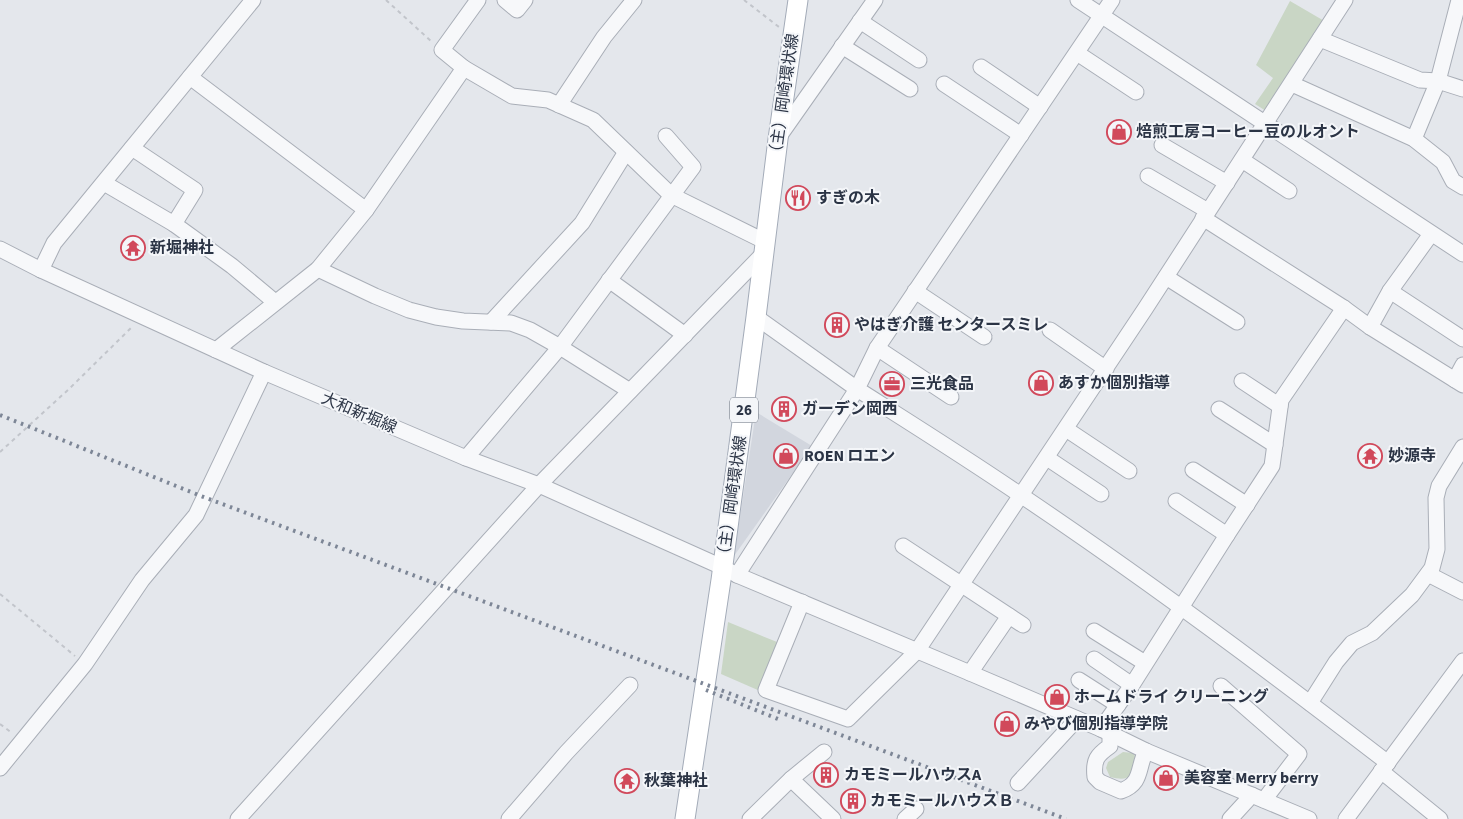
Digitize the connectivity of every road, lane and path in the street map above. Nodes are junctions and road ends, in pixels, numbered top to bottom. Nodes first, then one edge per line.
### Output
1 (253, 0) edge
2 (386, 0) edge
3 (478, 0) edge
4 (505, 0) edge
5 (525, 0) edge
6 (634, 0) edge
7 (744, 0) edge
8 (798, 0) edge
9 (875, 0) edge
10 (1078, 0) edge
11 (1112, 0) edge
12 (1345, 0) edge
13 (1458, 0) edge
14 (1102, 16) junction
15 (860, 21) junction
16 (793, 37) junction
17 (1320, 39) junction
18 (842, 46) junction
19 (442, 50) junction
20 (1077, 53) junction
21 (920, 60) dead end
22 (981, 67) dead end
23 (464, 68) junction
24 (190, 78) junction
25 (1438, 81) junction
26 (944, 84) dead end
27 (1292, 84) junction
28 (910, 89) dead end
29 (1463, 89) edge
30 (1136, 92) dead end
31 (560, 105) junction
32 (1040, 107) junction
33 (1266, 124) junction
34 (1021, 135) junction
35 (666, 136) dead end
36 (778, 139) junction
37 (1414, 139) junction
38 (1162, 145) dead end
39 (132, 148) junction
40 (626, 152) junction
41 (1242, 160) junction
42 (1148, 176) dead end
43 (104, 183) junction
44 (1227, 183) junction
45 (1463, 187) edge
46 (1289, 191) dead end
47 (670, 195) junction
48 (366, 210) junction
49 (1206, 214) junction
50 (174, 224) junction
51 (1431, 234) junction
52 (765, 248) junction
53 (0, 249) edge
54 (1463, 254) edge
55 (318, 269) junction
56 (41, 270) junction
57 (1166, 277) junction
58 (609, 280) junction
59 (915, 291) junction
60 (1390, 291) junction
61 (276, 302) junction
62 (1344, 308) junction
63 (143, 317) junction
64 (756, 318) junction
65 (491, 322) junction
66 (1237, 322) dead end
67 (1370, 327) junction
68 (1050, 330) dead end
69 (685, 335) junction
70 (984, 337) dead end
71 (1463, 339) edge
72 (560, 347) junction
73 (877, 348) junction
74 (216, 350) junction
75 (1463, 366) edge
76 (1106, 369) junction
77 (264, 372) junction
78 (1242, 381) dead end
79 (1459, 382) edge
80 (857, 389) junction
81 (630, 391) junction
82 (951, 397) dead end
83 (1280, 406) junction
84 (1219, 410) dead end
85 (1066, 429) junction
86 (1275, 445) junction
87 (1463, 447) edge
88 (0, 452) edge
89 (466, 458) junction
90 (1047, 458) junction
91 (1192, 470) dead end
92 (1129, 471) dead end
93 (539, 485) junction
94 (1101, 494) dead end
95 (1022, 496) junction
96 (1176, 501) dead end
97 (1247, 505) junction
98 (1227, 535) junction
99 (902, 546) dead end
100 (730, 571) junction
101 (1428, 574) junction
102 (961, 584) junction
103 (1463, 592) edge
104 (0, 594) edge
105 (802, 602) junction
106 (1182, 607) junction
107 (1009, 616) junction
108 (1024, 626) dead end
109 (1094, 631) dead end
110 (917, 652) junction
111 (1094, 658) dead end
112 (1463, 661) edge
113 (1145, 663) junction
114 (84, 664) junction
115 (970, 673) junction
116 (1079, 680) dead end
117 (630, 685) dead end
118 (1132, 685) junction
119 (1221, 686) dead end
120 (1310, 703) junction
121 (1118, 705) junction
122 (1077, 720) junction
123 (1106, 731) junction
124 (1146, 750) junction
125 (824, 752) dead end
126 (1385, 767) junction
127 (0, 768) edge
128 (791, 779) junction
129 (1018, 783) dead end
130 (1258, 798) junction
131 (1305, 818) edge
132 (238, 819) edge
133 (510, 819) edge
134 (685, 819) edge
135 (750, 819) edge
136 (833, 819) edge
137 (1230, 819) edge
138 (1346, 819) edge
139 (1440, 819) edge

1 - 24 street
2 - 19 path
3 - 19 street
4 - 5 street
6 - 31 street
7 - 16 path
8 - 16 main road, （主）岡崎環状線 / 26
9 - 15 street
10 - 14 street
11 - 14 street
12 - 17 street
13 - 25 street
14 - 20 street
14 - 33 street
15 - 18 street
15 - 21 street
16 - 36 main road, （主）岡崎環状線 / 26
17 - 25 street
17 - 27 street
18 - 28 street
18 - 36 street
19 - 23 street
20 - 30 street
20 - 32 street
22 - 32 street
23 - 31 street
23 - 48 street
24 - 39 street
24 - 48 street
25 - 29 street
25 - 37 street
26 - 34 street
27 - 33 street
27 - 37 street
31 - 40 street
32 - 34 street
33 - 41 street
33 - 51 street
34 - 59 street
35 - 47 street
36 - 52 main road, （主）岡崎環状線 / 26
37 - 45 street
38 - 44 street
39 - 43 street
39 - 50 street
40 - 47 street
40 - 65 street
41 - 44 street
41 - 46 street
42 - 49 street
43 - 50 street
43 - 56 street
44 - 49 street
47 - 52 street
47 - 58 street
48 - 55 street
49 - 57 street
49 - 62 street
50 - 61 street
51 - 54 street
51 - 60 street
52 - 64 main road, （主）岡崎環状線 / 26
52 - 69 street
53 - 56 street, 大和新堀線
55 - 61 street
55 - 65 street
56 - 63 street, 大和新堀線
57 - 66 street
57 - 76 street
58 - 69 street
58 - 72 street
59 - 70 street
59 - 73 street
60 - 67 street
60 - 71 street
61 - 74 street
62 - 67 street
62 - 83 street
63 - 74 street, 大和新堀線
63 - 88 path
64 - 80 street
64 - 100 main road, （主）岡崎環状線 / 26
65 - 72 street
67 - 79 street
68 - 76 street
69 - 81 street
72 - 81 street
72 - 89 street
73 - 80 street
73 - 82 street
74 - 77 street, 大和新堀線
75 - 79 street
76 - 85 street
77 - 89 street, 大和新堀線
77 - 114 street
78 - 83 street
80 - 95 street
80 - 100 street
81 - 93 street
83 - 86 street
84 - 86 street
85 - 90 street
85 - 92 street
86 - 97 street
87 - 101 street
89 - 93 street, 大和新堀線
90 - 94 street
90 - 95 street
91 - 97 street
93 - 100 street, 大和新堀線
93 - 132 street
95 - 102 street
95 - 106 street
96 - 98 street
97 - 98 street
98 - 106 street
99 - 102 street
100 - 105 street, 大和新堀線
100 - 134 main road, （主）岡崎環状線 / 26
101 - 103 street
101 - 120 street
102 - 107 street
102 - 110 street
104 - 114 path
105 - 110 street, 大和新堀線
105 - 110 street
106 - 113 street
106 - 120 street
107 - 108 street
107 - 115 street
109 - 113 street
110 - 115 street, 大和新堀線
111 - 118 street
112 - 126 street
113 - 118 street
114 - 127 street
115 - 122 street, 大和新堀線
116 - 121 street
117 - 133 street
118 - 121 street
119 - 130 street
120 - 126 street
121 - 123 street
122 - 123 street, 大和新堀線
122 - 129 street
123 - 124 street, 大和新堀線
123 - 124 street
124 - 130 street, 大和新堀線
125 - 128 street
126 - 138 street
126 - 139 street
128 - 135 street
128 - 136 street
130 - 131 street, 大和新堀線
130 - 137 street

